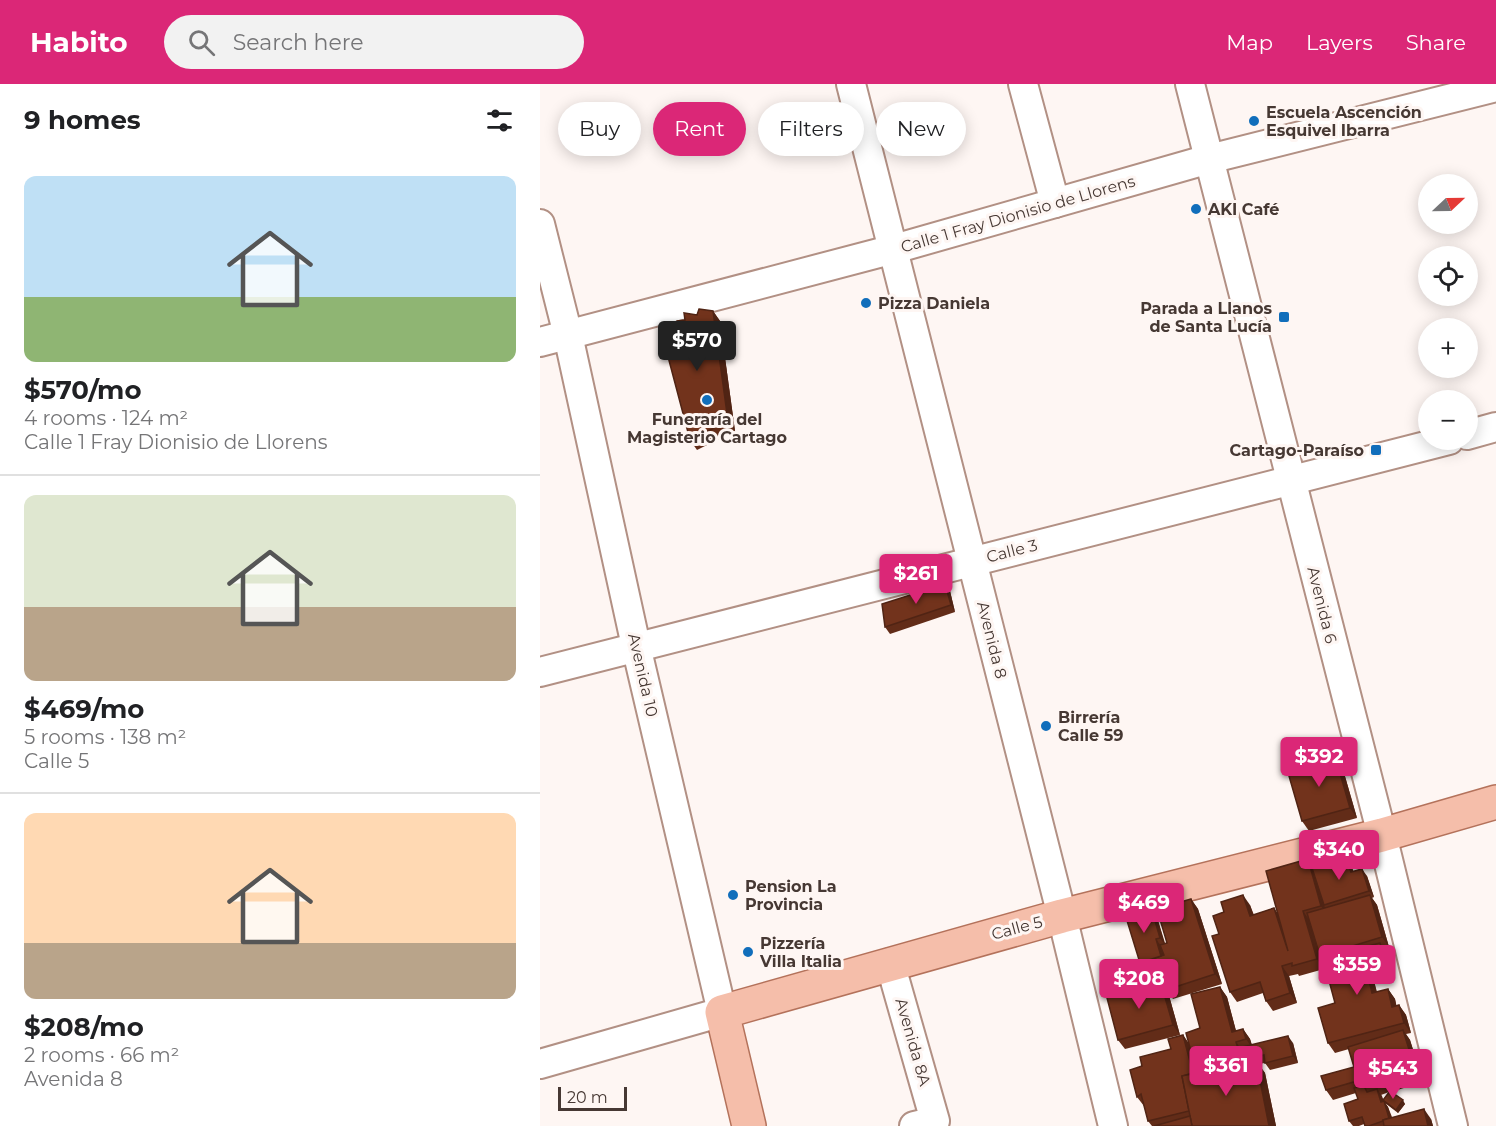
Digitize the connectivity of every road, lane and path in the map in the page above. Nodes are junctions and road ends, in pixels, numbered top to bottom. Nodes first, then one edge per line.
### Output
1 (852, 84) edge
2 (1023, 84) edge
3 (1190, 84) edge
4 (1496, 87) edge
5 (1209, 159) junction
6 (1054, 203) junction
7 (540, 224) edge
8 (894, 249) junction
9 (568, 335) junction
10 (540, 342) edge
11 (1496, 427) edge
12 (1478, 432) edge
13 (1418, 448) edge
14 (1291, 481) junction
15 (972, 561) junction
16 (636, 646) junction
17 (540, 672) edge
18 (1496, 802) edge
19 (1382, 835) junction
20 (1062, 916) junction
21 (890, 963) junction
22 (722, 1012) junction
23 (540, 1064) edge
24 (925, 1123) edge
25 (749, 1126) edge
26 (1113, 1126) edge
27 (1453, 1126) edge

1 - 8 street, Avenida 8
2 - 6 street
3 - 5 street, Avenida 6
4 - 5 street, Calle 1 Fray Dionisio de Llorens
5 - 6 street, Calle 1 Fray Dionisio de Llorens
5 - 14 street, Avenida 6
6 - 8 street, Calle 1 Fray Dionisio de Llorens
7 - 9 street, Avenida 10
8 - 9 street, Calle 1 Fray Dionisio de Llorens
8 - 15 street, Avenida 8
9 - 10 street, Calle 1 Fray Dionisio de Llorens
9 - 16 street, Avenida 10
11 - 12 street
13 - 14 street, Calle 3
14 - 15 street, Calle 3
14 - 19 street, Avenida 6
15 - 16 street, Calle 3
15 - 20 street, Avenida 8
16 - 17 street, Calle 3
16 - 22 street, Avenida 10
18 - 19 main road, Calle 5
19 - 20 main road, Calle 5
19 - 27 street, Avenida 6
20 - 21 main road, Calle 5
20 - 26 street, Avenida 8
21 - 22 main road, Calle 5
21 - 24 street, Avenida 8A
22 - 23 street, Calle 5
22 - 25 main road, Avenida 10

